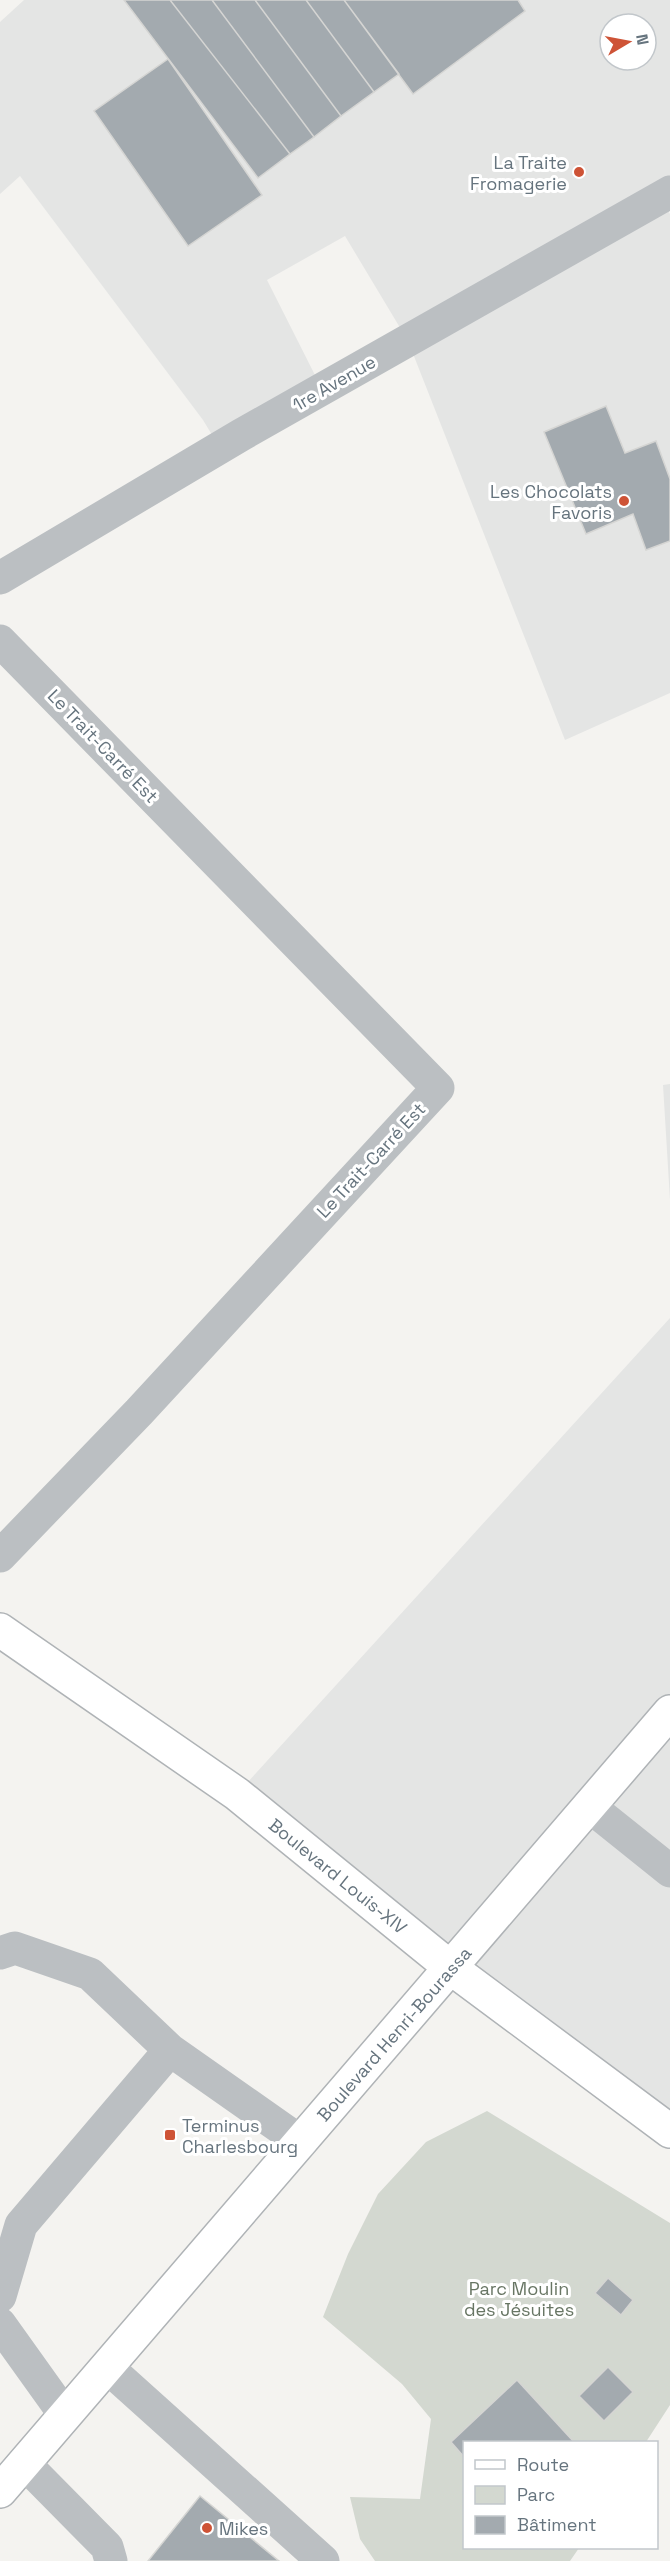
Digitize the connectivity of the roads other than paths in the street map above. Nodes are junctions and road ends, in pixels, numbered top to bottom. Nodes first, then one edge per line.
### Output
1 (667, 202) edge
2 (0, 578) edge
3 (0, 641) edge
4 (0, 1556) edge
5 (0, 1630) edge
6 (670, 1712) edge
7 (590, 1806) junction
8 (670, 1871) edge
9 (0, 1953) edge
10 (451, 1968) junction
11 (170, 2050) junction
12 (670, 2131) edge
13 (301, 2142) junction
14 (0, 2296) edge
15 (0, 2324) edge
16 (107, 2367) junction
17 (65, 2415) junction
18 (24, 2463) junction
19 (222, 2470) junction
20 (0, 2491) edge
21 (111, 2561) edge
22 (298, 2561) edge
23 (323, 2561) edge

1 - 2 street, 1re Avenue
3 - 4 street, Le Trait-Carré Est
5 - 10 main road, Boulevard Louis-XIV
6 - 7 main road, Boulevard Henri-Bourassa
7 - 8 street
7 - 10 main road, Boulevard Henri-Bourassa
9 - 11 street
10 - 12 main road, Boulevard Louis-XIV
10 - 13 main road, Boulevard Henri-Bourassa
11 - 13 street
11 - 14 street
13 - 16 main road, Boulevard Henri-Bourassa
15 - 17 street
16 - 17 main road, Boulevard Henri-Bourassa
16 - 19 street
17 - 18 main road, Boulevard Henri-Bourassa
18 - 20 main road, Boulevard Henri-Bourassa
18 - 21 street
19 - 22 street
19 - 23 street

